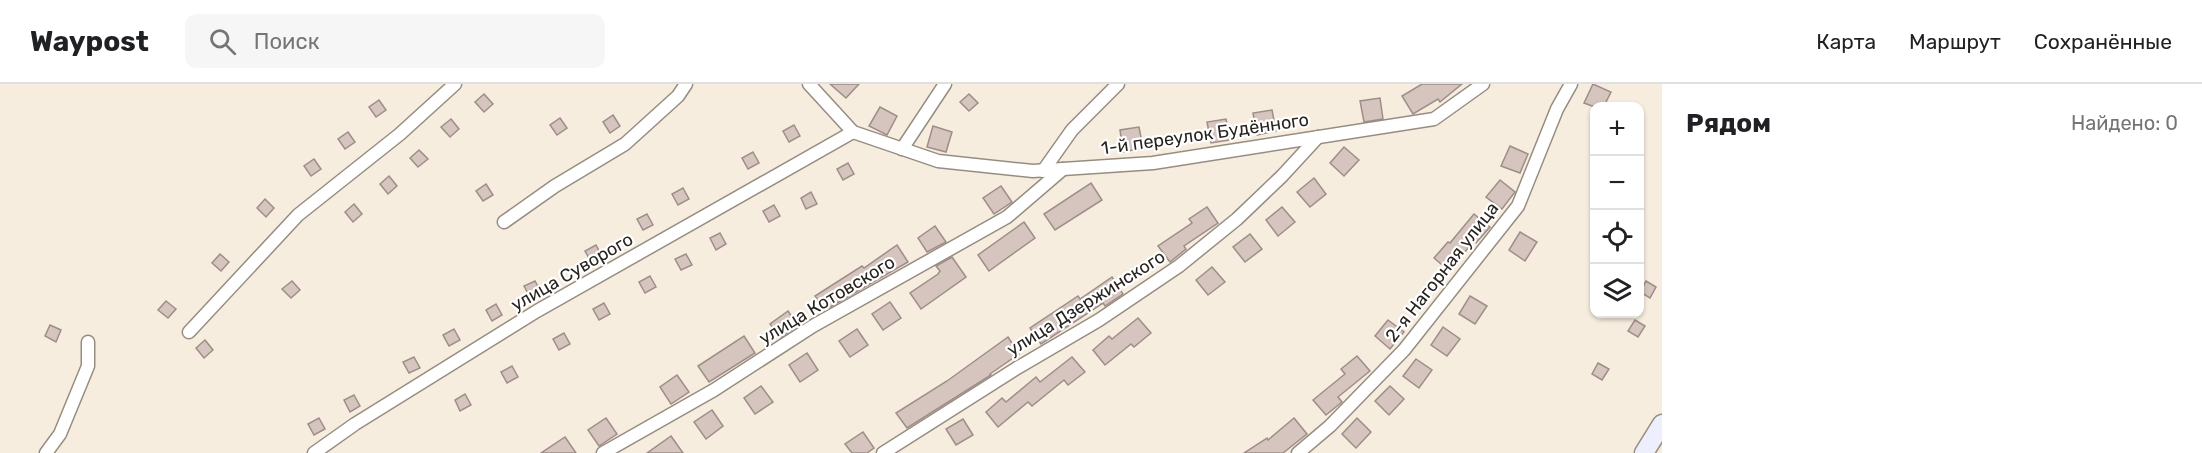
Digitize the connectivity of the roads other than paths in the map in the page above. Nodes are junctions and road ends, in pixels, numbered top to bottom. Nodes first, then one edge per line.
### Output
1 (455, 84) edge
2 (686, 84) edge
3 (810, 84) edge
4 (945, 84) edge
5 (1118, 84) edge
6 (1483, 84) edge
7 (1571, 84) edge
8 (853, 132) junction
9 (1318, 137) junction
10 (902, 149) junction
11 (1063, 169) junction
12 (1043, 171) junction
13 (504, 222) dead end
14 (189, 332) dead end
15 (88, 342) dead end
16 (1662, 424) edge
17 (46, 453) edge
18 (314, 453) edge
19 (603, 453) edge
20 (882, 453) edge
21 (1298, 453) edge
22 (1644, 453) edge

1 - 14 street
2 - 13 street
3 - 8 street
4 - 10 street
5 - 12 street
6 - 9 street, 1-й переулок Будённого
7 - 21 street, 2-я Нагорная улица
8 - 10 street, 1-й переулок Будённого
8 - 18 street, улица Суворого
9 - 11 street, 1-й переулок Будённого
9 - 20 street, улица Дзержинского
10 - 12 street, 1-й переулок Будённого
11 - 12 street, 1-й переулок Будённого
11 - 19 street, улица Котовского
15 - 17 street
16 - 22 main road

